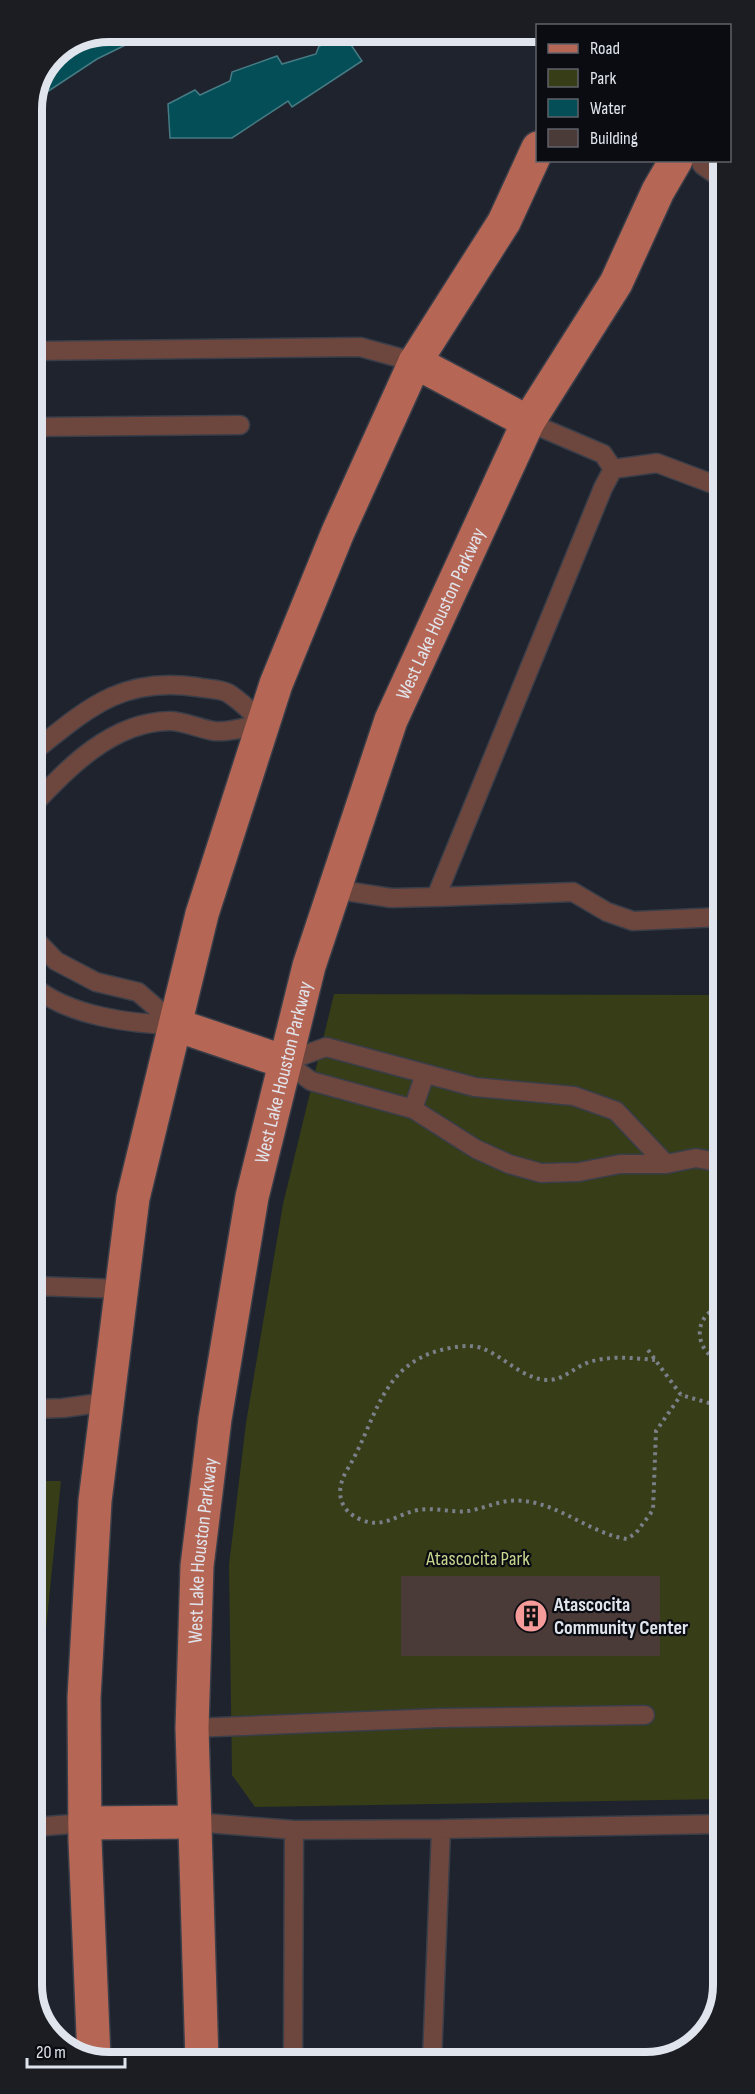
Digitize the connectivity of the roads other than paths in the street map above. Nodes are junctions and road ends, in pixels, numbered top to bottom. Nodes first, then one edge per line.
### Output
1 (536, 150) edge
2 (675, 162) edge
3 (42, 351) edge
4 (415, 362) junction
5 (528, 422) junction
6 (240, 425) dead end
7 (42, 427) edge
8 (614, 469) junction
9 (713, 484) edge
10 (264, 723) junction
11 (42, 745) edge
12 (42, 795) edge
13 (333, 889) junction
14 (435, 897) junction
15 (713, 917) edge
16 (42, 947) edge
17 (42, 993) edge
18 (176, 1025) junction
19 (285, 1062) junction
20 (425, 1074) junction
21 (413, 1109) junction
22 (713, 1161) edge
23 (666, 1164) junction
24 (42, 1286) edge
25 (123, 1289) junction
26 (107, 1402) junction
27 (42, 1409) edge
28 (645, 1715) dead end
29 (192, 1728) junction
30 (193, 1822) junction
31 (85, 1823) junction
32 (713, 1824) edge
33 (42, 1826) edge
34 (441, 1829) junction
35 (294, 1830) junction
36 (94, 2050) edge
37 (202, 2052) edge
38 (293, 2052) edge
39 (432, 2052) edge

1 - 4 main road
2 - 5 main road, West Lake Houston Parkway
3 - 4 lane
4 - 5 main road
4 - 10 main road
5 - 8 lane
5 - 13 main road, West Lake Houston Parkway
6 - 7 lane
8 - 9 lane
8 - 14 lane
10 - 11 lane
10 - 12 lane
10 - 18 main road
13 - 14 lane
13 - 19 main road, West Lake Houston Parkway
14 - 15 lane
16 - 18 lane
17 - 18 lane
18 - 19 main road
18 - 25 main road
19 - 20 lane
19 - 21 lane
19 - 29 main road, West Lake Houston Parkway
20 - 21 lane
20 - 23 lane
21 - 23 lane
22 - 23 lane
24 - 25 lane
25 - 26 main road
26 - 27 lane
26 - 31 main road
28 - 29 lane
29 - 30 main road, West Lake Houston Parkway
30 - 31 main road
30 - 35 lane
30 - 37 main road, West Lake Houston Parkway
31 - 33 lane
31 - 36 main road
32 - 34 lane
34 - 35 lane
34 - 39 lane
35 - 38 lane

